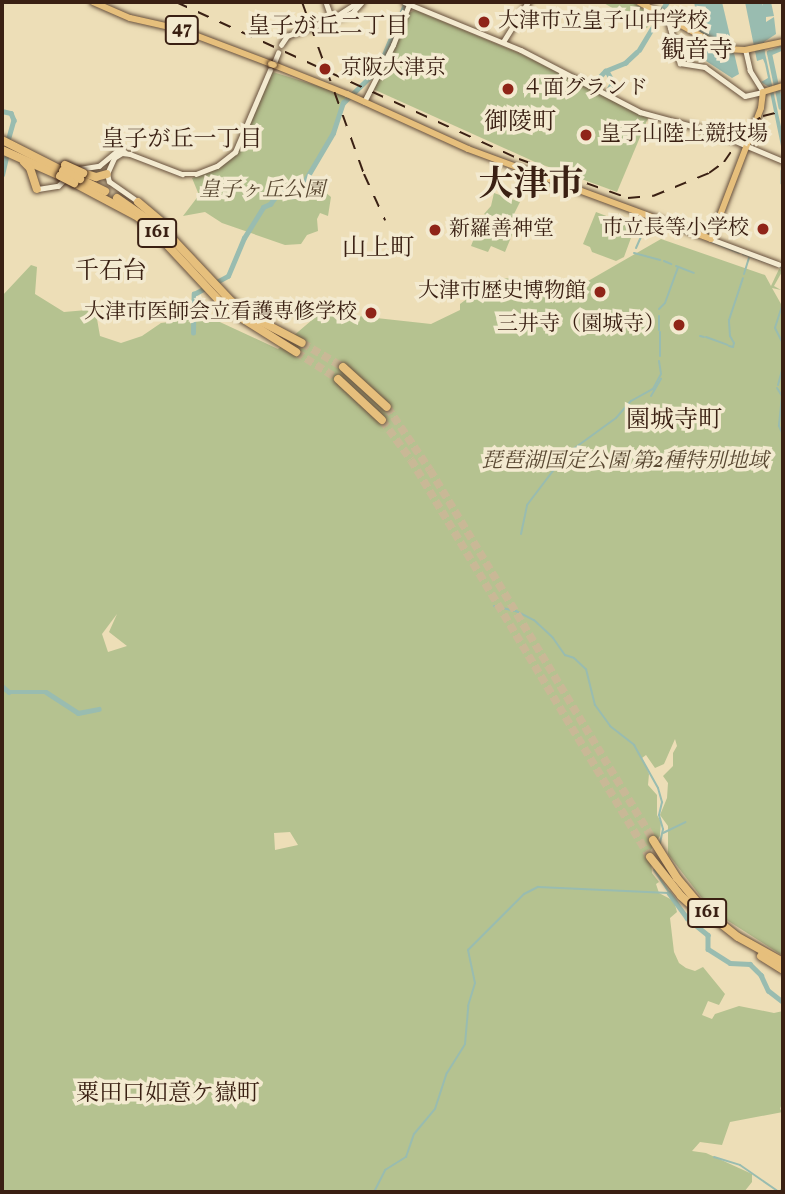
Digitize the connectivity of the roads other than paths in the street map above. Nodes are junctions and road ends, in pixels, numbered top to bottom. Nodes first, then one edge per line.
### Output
1 (93, 2) edge
2 (326, 2) edge
3 (360, 2) edge
4 (528, 2) edge
5 (639, 2) edge
6 (408, 3) edge
7 (332, 19) junction
8 (667, 19) junction
9 (503, 42) junction
10 (783, 42) edge
11 (281, 45) dead end
12 (745, 50) junction
13 (278, 52) dead end
14 (272, 66) junction
15 (783, 86) edge
16 (769, 91) junction
17 (364, 102) junction
18 (2, 140) edge
19 (747, 146) junction
20 (2, 150) edge
21 (18, 153) junction
22 (125, 153) junction
23 (783, 161) edge
24 (62, 173) junction
25 (107, 174) junction
26 (80, 180) junction
27 (37, 190) junction
28 (102, 193) junction
29 (138, 202) joint
30 (711, 239) junction
31 (187, 254) junction
32 (779, 264) dead end
33 (205, 281) junction
34 (214, 290) junction
35 (303, 343) tunnel mouth
36 (296, 352) tunnel mouth
37 (343, 367) tunnel mouth
38 (338, 379) tunnel mouth
39 (387, 407) tunnel mouth
40 (382, 420) tunnel mouth
41 (653, 840) tunnel mouth
42 (650, 857) tunnel mouth
43 (783, 966) edge

1 - 14 main road, 47
2 - 7 street
3 - 7 street
4 - 9 street
5 - 8 main road
6 - 9 street
6 - 17 street
7 - 11 street
8 - 12 main road
8 - 16 street
9 - 19 street
10 - 12 main road
12 - 16 street
13 - 14 street
14 - 17 main road, 47
14 - 22 street
15 - 16 main road
16 - 19 main road
17 - 30 main road, 47
18 - 21 highway, 161
19 - 23 street
19 - 30 main road
20 - 21 highway, 161
21 - 24 highway, 161
21 - 27 highway
22 - 25 street
22 - 27 street
24 - 26 highway, 161, bridge
24 - 27 highway
25 - 26 highway
25 - 29 street
26 - 28 highway, 161
28 - 31 highway, 161
28 - 33 highway, 161
29 - 31 highway
30 - 32 street
31 - 33 highway, 161
33 - 34 highway, 161
34 - 35 highway, 161
34 - 36 highway, 161
37 - 39 highway
38 - 40 highway
41 - 43 highway, 161
42 - 43 highway, 161

